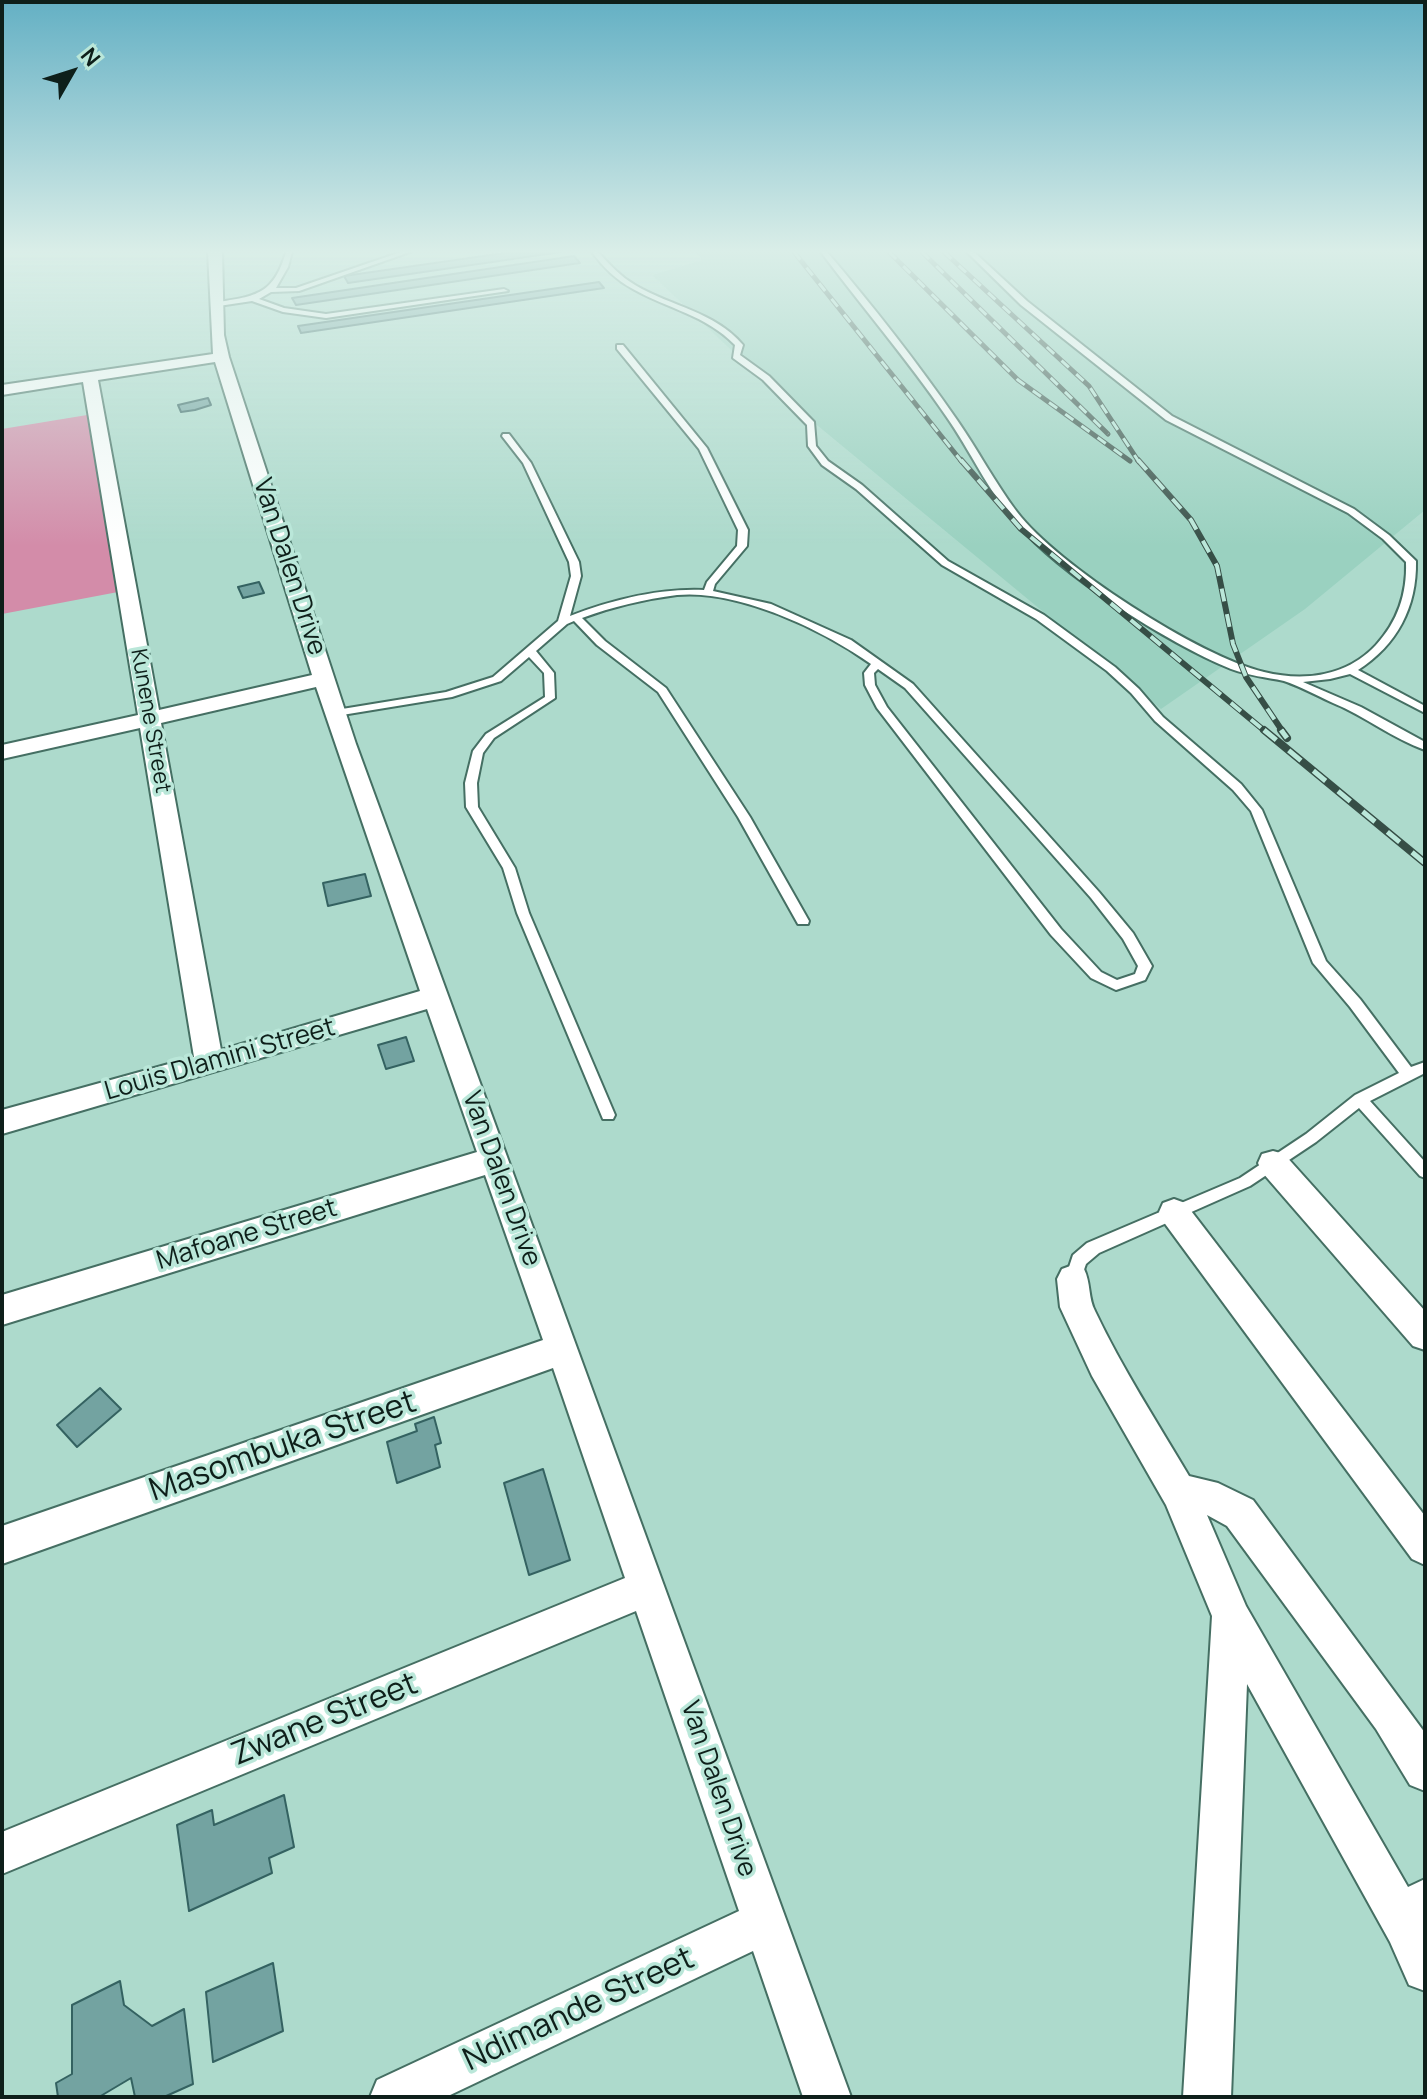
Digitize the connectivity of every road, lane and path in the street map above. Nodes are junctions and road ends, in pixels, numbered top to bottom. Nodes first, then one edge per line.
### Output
1 (220, 350) edge
2 (622, 350) edge
3 (738, 350) edge
4 (902, 350) edge
5 (1083, 350) edge
6 (221, 357) junction
7 (90, 377) junction
8 (2, 390) edge
9 (506, 436) dead end
10 (708, 593) junction
11 (575, 617) junction
12 (563, 622) junction
13 (530, 651) junction
14 (877, 664) junction
15 (1353, 671) junction
16 (1278, 676) junction
17 (325, 679) junction
18 (1425, 710) edge
19 (336, 713) junction
20 (150, 719) junction
21 (1425, 747) edge
22 (2, 752) edge
23 (803, 921) dead end
24 (437, 996) junction
25 (209, 1064) junction
26 (1425, 1067) edge
27 (1408, 1074) junction
28 (1360, 1099) junction
29 (608, 1115) dead end
30 (2, 1122) edge
31 (493, 1160) junction
32 (1273, 1163) junction
33 (1425, 1172) edge
34 (1174, 1212) junction
35 (1073, 1279) joint
36 (2, 1310) edge
37 (1425, 1335) edge
38 (563, 1349) junction
39 (1179, 1493) junction
40 (2, 1545) edge
41 (1425, 1546) edge
42 (647, 1588) junction
43 (1231, 1616) junction
44 (1425, 1770) edge
45 (2, 1853) edge
46 (1416, 1914) edge
47 (765, 1922) junction
48 (1425, 1969) edge
49 (394, 2097) edge
50 (827, 2097) edge
51 (1207, 2097) edge

1 - 6 street, Van Dalen Drive
2 - 10 lane
3 - 27 lane
4 - 16 lane
5 - 15 lane
6 - 7 street
6 - 17 street, Van Dalen Drive
7 - 8 street
7 - 20 street, Kunene Street
9 - 12 lane
10 - 11 lane
10 - 14 lane
11 - 12 lane
11 - 23 lane
12 - 13 lane
13 - 19 lane
13 - 29 lane
14 - 14 lane
15 - 16 lane
15 - 18 lane
16 - 21 lane
17 - 19 street, Van Dalen Drive
17 - 20 street
19 - 24 street, Van Dalen Drive
20 - 22 street
20 - 25 street, Kunene Street
24 - 25 street, Louis Dlamini Street
24 - 31 street, Van Dalen Drive
25 - 30 street, Louis Dlamini Street
26 - 27 lane
27 - 28 lane
28 - 32 lane
28 - 33 lane
31 - 36 street, Mafoane Street
31 - 38 street, Van Dalen Drive
32 - 34 lane
32 - 37 street
34 - 35 lane
34 - 41 street
35 - 39 street
38 - 40 street, Masombuka Street
38 - 42 street, Van Dalen Drive
39 - 43 street
39 - 44 street
42 - 45 street, Zwane Street
42 - 47 street, Van Dalen Drive
43 - 46 street
43 - 51 street
46 - 48 street
47 - 49 street, Ndimande Street
47 - 50 street, Van Dalen Drive

